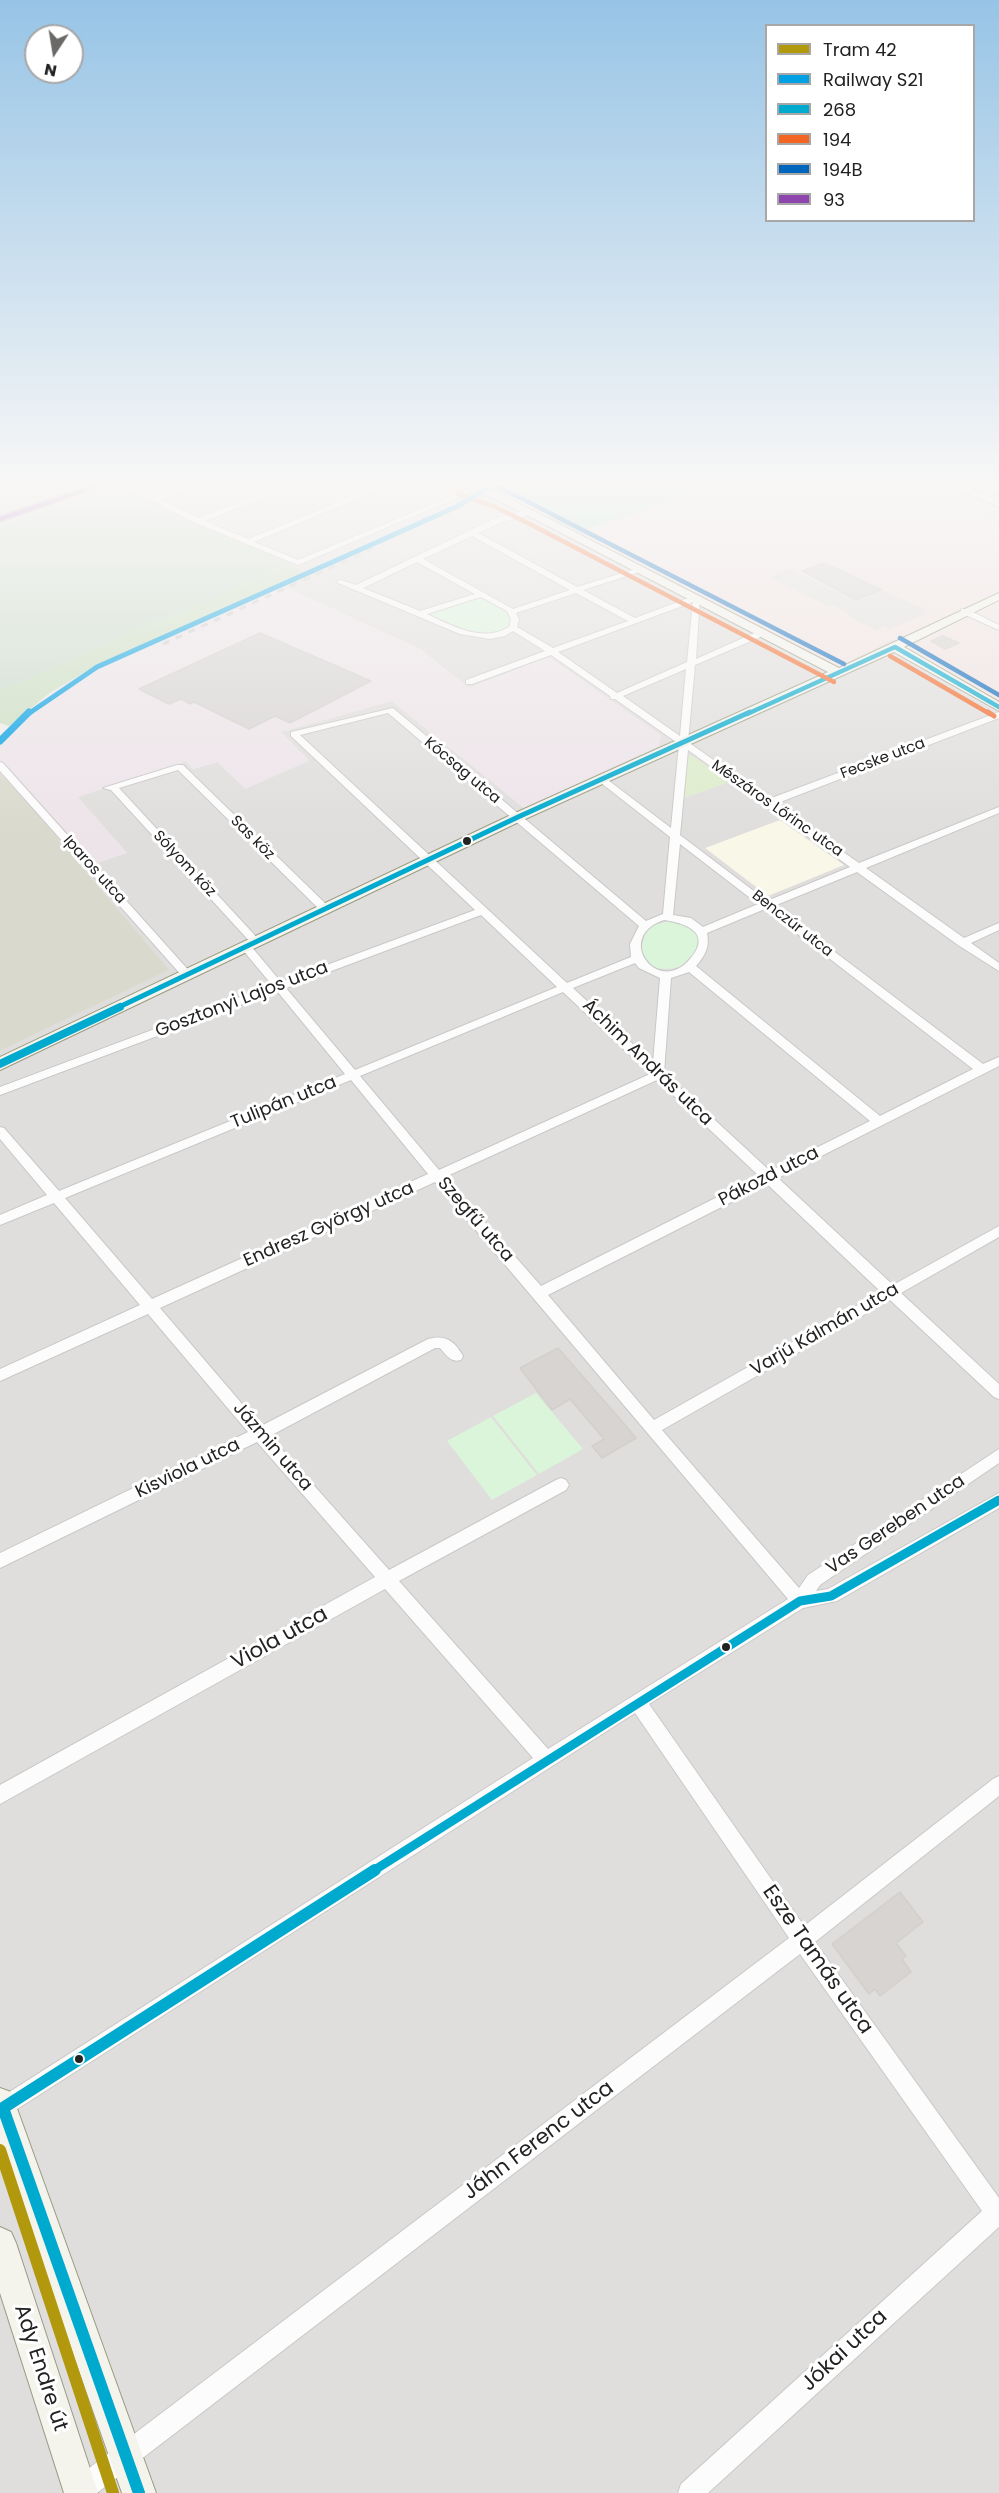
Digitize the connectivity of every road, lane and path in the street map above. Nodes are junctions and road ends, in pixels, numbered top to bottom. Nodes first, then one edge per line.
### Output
1 (386, 600) edge
2 (462, 600) edge
3 (493, 600) edge
4 (545, 600) edge
5 (598, 600) edge
6 (691, 600) edge
7 (697, 600) edge
8 (701, 600) edge
9 (990, 600) edge
10 (512, 612) junction
11 (964, 612) junction
12 (419, 614) junction
13 (634, 621) junction
14 (513, 628) junction
15 (999, 628) edge
16 (762, 633) junction
17 (895, 647) junction
18 (553, 652) junction
19 (689, 664) junction
20 (839, 673) junction
21 (469, 682) dead end
22 (614, 697) junction
23 (999, 707) edge
24 (390, 710) joint
25 (999, 715) edge
26 (682, 742) junction
27 (0, 765) edge
28 (601, 779) junction
29 (110, 787) joint
30 (768, 803) junction
31 (999, 810) edge
32 (518, 817) junction
33 (675, 836) junction
34 (429, 859) junction
35 (860, 868) junction
36 (768, 905) junction
37 (325, 909) junction
38 (484, 910) junction
39 (668, 917) junction
40 (644, 926) junction
41 (999, 926) edge
42 (702, 931) junction
43 (962, 943) junction
44 (251, 944) junction
45 (637, 958) junction
46 (691, 968) junction
47 (999, 968) edge
48 (666, 974) junction
49 (187, 975) junction
50 (280, 986) junction
51 (568, 988) junction
52 (999, 1061) edge
53 (0, 1064) edge
54 (982, 1070) junction
55 (354, 1074) junction
56 (658, 1075) junction
57 (0, 1091) edge
58 (879, 1122) junction
59 (0, 1131) edge
60 (437, 1176) junction
61 (768, 1177) junction
62 (57, 1196) junction
63 (0, 1220) edge
64 (999, 1231) edge
65 (892, 1292) junction
66 (539, 1293) junction
67 (152, 1306) junction
68 (456, 1356) dead end
69 (0, 1375) edge
70 (999, 1393) edge
71 (652, 1429) junction
72 (260, 1434) junction
73 (999, 1455) edge
74 (561, 1485) dead end
75 (999, 1500) edge
76 (0, 1560) edge
77 (387, 1579) junction
78 (800, 1601) junction
79 (637, 1702) junction
80 (546, 1760) junction
81 (999, 1785) edge
82 (0, 1795) edge
83 (802, 1940) junction
84 (1, 2107) edge
85 (998, 2213) edge
86 (0, 2243) edge
87 (126, 2454) junction
88 (79, 2492) edge
89 (138, 2493) edge
90 (690, 2493) edge

1 - 12 street
2 - 12 street
3 - 10 street
4 - 10 street
5 - 13 street
6 - 13 street
7 - 19 street
8 - 16 street
9 - 11 street
10 - 14 street
11 - 15 street
11 - 17 street
12 - 14 street
13 - 18 street
14 - 18 street, Mészáros Lőrinc utca
16 - 19 street
16 - 20 street
17 - 20 street
17 - 23 street
18 - 21 street
18 - 22 street, Mészáros Lőrinc utca
19 - 22 street
19 - 26 street
20 - 26 street
22 - 26 street, Mészáros Lőrinc utca
24 - 32 street, Kócsag utca
24 - 34 street, Áchim András utca
25 - 30 street, Fecske utca
26 - 28 street
26 - 30 street, Mészáros Lőrinc utca
26 - 33 street
27 - 49 street, Iparos utca
28 - 32 street
28 - 33 street, Benczúr utca
29 - 37 street, Sas köz
29 - 44 street, Sólyom köz
30 - 35 street, Mészáros Lőrinc utca
31 - 35 street
32 - 34 street
32 - 40 street, Kócsag utca
33 - 36 street, Benczúr utca
33 - 39 street
34 - 37 street
34 - 38 street, Áchim András utca
35 - 36 street
35 - 43 street, Mészáros Lőrinc utca
36 - 42 street
36 - 54 street, Benczúr utca
37 - 44 street
38 - 50 street, Gosztonyi Lajos utca
38 - 51 street, Áchim András utca
39 - 40 street
39 - 42 street
40 - 45 street
41 - 43 street
42 - 46 street
43 - 47 street, Mészáros Lőrinc utca
44 - 49 street
44 - 50 street, Szegfű utca
45 - 48 street
45 - 51 street, Tulipán utca
46 - 48 street
46 - 58 street
48 - 56 street
49 - 53 street
50 - 55 street, Szegfű utca
50 - 57 street, Gosztonyi Lajos utca
51 - 55 street, Tulipán utca
51 - 56 street, Áchim András utca
52 - 54 street, Pákozd utca
54 - 58 street, Pákozd utca
55 - 60 street, Szegfű utca
55 - 62 street, Tulipán utca
56 - 60 street, Endresz György utca
56 - 61 street, Áchim András utca
58 - 61 street, Pákozd utca
59 - 62 street, Jázmin utca
60 - 66 street, Szegfű utca
60 - 67 street, Endresz György utca
61 - 65 street, Áchim András utca
61 - 66 street, Pákozd utca
62 - 63 street, Tulipán utca
62 - 67 street, Jázmin utca
64 - 65 street, Varjú Kálmán utca
65 - 70 street, Áchim András utca
65 - 71 street, Varjú Kálmán utca
66 - 71 street, Szegfű utca
67 - 69 street, Endresz György utca
67 - 72 street, Jázmin utca
68 - 72 street, Kisviola utca
71 - 78 street, Szegfű utca
72 - 76 street, Kisviola utca
72 - 77 street, Jázmin utca
73 - 78 street, Vas Gereben utca
74 - 77 street, Viola utca
75 - 78 street, Vas Gereben utca
77 - 80 street, Jázmin utca
77 - 82 street, Viola utca
78 - 79 street, Vas Gereben utca
79 - 80 street, Vas Gereben utca
79 - 83 street, Esze Tamás utca
80 - 84 street, Vas Gereben utca
81 - 83 street, Jáhn Ferenc utca
83 - 85 street, Esze Tamás utca
83 - 87 street, Jáhn Ferenc utca
84 - 87 street
85 - 90 street, Jókai utca
86 - 88 street, Ady Endre út
87 - 88 street, Jáhn Ferenc utca
87 - 89 street

